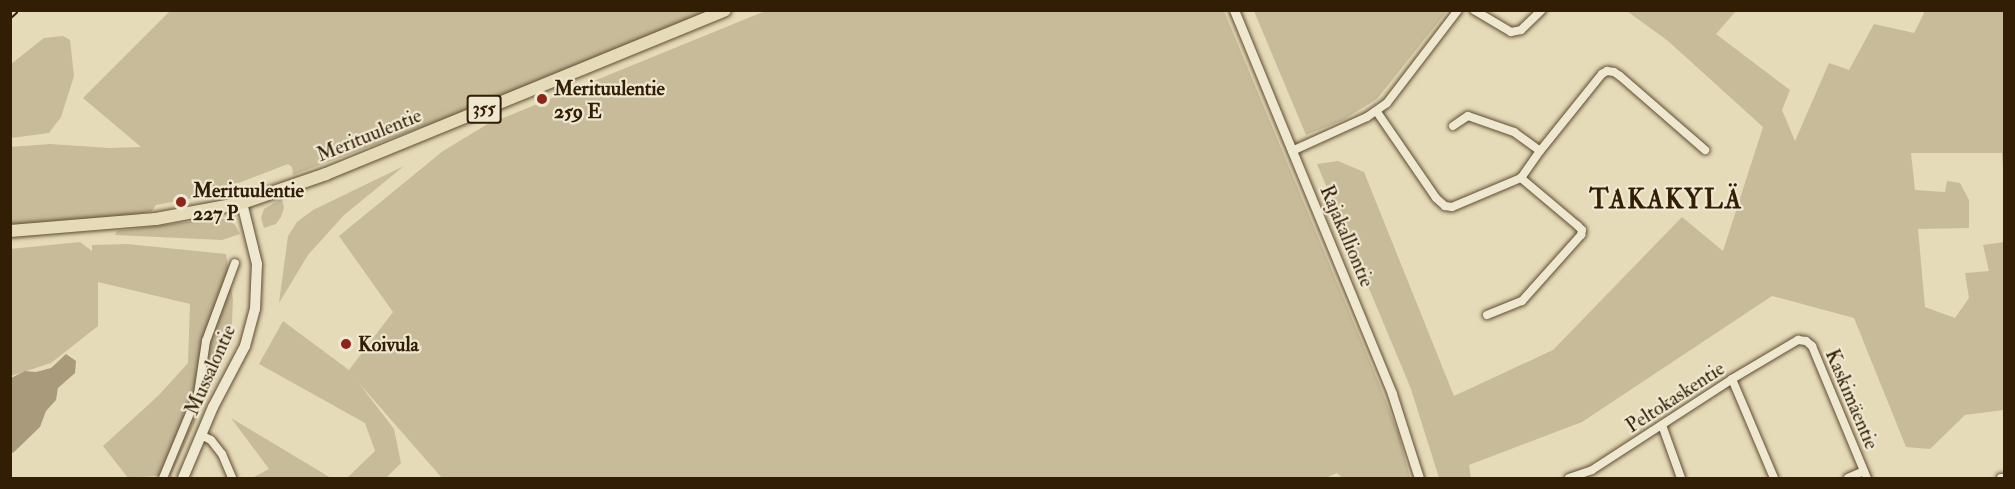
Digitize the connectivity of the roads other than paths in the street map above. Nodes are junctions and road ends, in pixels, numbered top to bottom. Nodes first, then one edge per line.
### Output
1 (725, 10) edge
2 (1234, 10) edge
3 (1458, 10) edge
4 (1474, 10) edge
5 (1542, 10) edge
6 (1377, 112) junction
7 (1453, 126) dead end
8 (1704, 150) dead end
9 (1292, 151) junction
10 (1540, 151) junction
11 (1521, 178) junction
12 (242, 203) junction
13 (10, 231) edge
14 (235, 263) dead end
15 (1486, 315) dead end
16 (1798, 340) joint
17 (1732, 379) junction
18 (1662, 425) junction
19 (201, 435) junction
20 (1593, 474) edge
21 (1865, 475) edge
22 (163, 478) edge
23 (183, 478) edge
24 (232, 478) edge
25 (1419, 478) edge
26 (1569, 478) edge
27 (1681, 478) edge
28 (1774, 478) edge
29 (1848, 478) edge

1 - 12 main road, Merituulentie / 355
2 - 9 street, Rajakalliontie
3 - 6 street
4 - 5 street
6 - 9 street
6 - 11 street
7 - 10 street
8 - 10 street
9 - 25 street, Rajakalliontie
10 - 11 street
11 - 15 street
12 - 13 main road, Merituulentie / 355
12 - 19 main road, Mussalontie
14 - 22 street
16 - 17 street, Peltokaskentie
16 - 21 street, Kaskimäentie
17 - 18 street, Peltokaskentie
17 - 28 street
18 - 20 street, Peltokaskentie
18 - 27 street
19 - 23 main road, Mussalontie
19 - 24 street
20 - 26 street, Peltokaskentie
21 - 29 street

